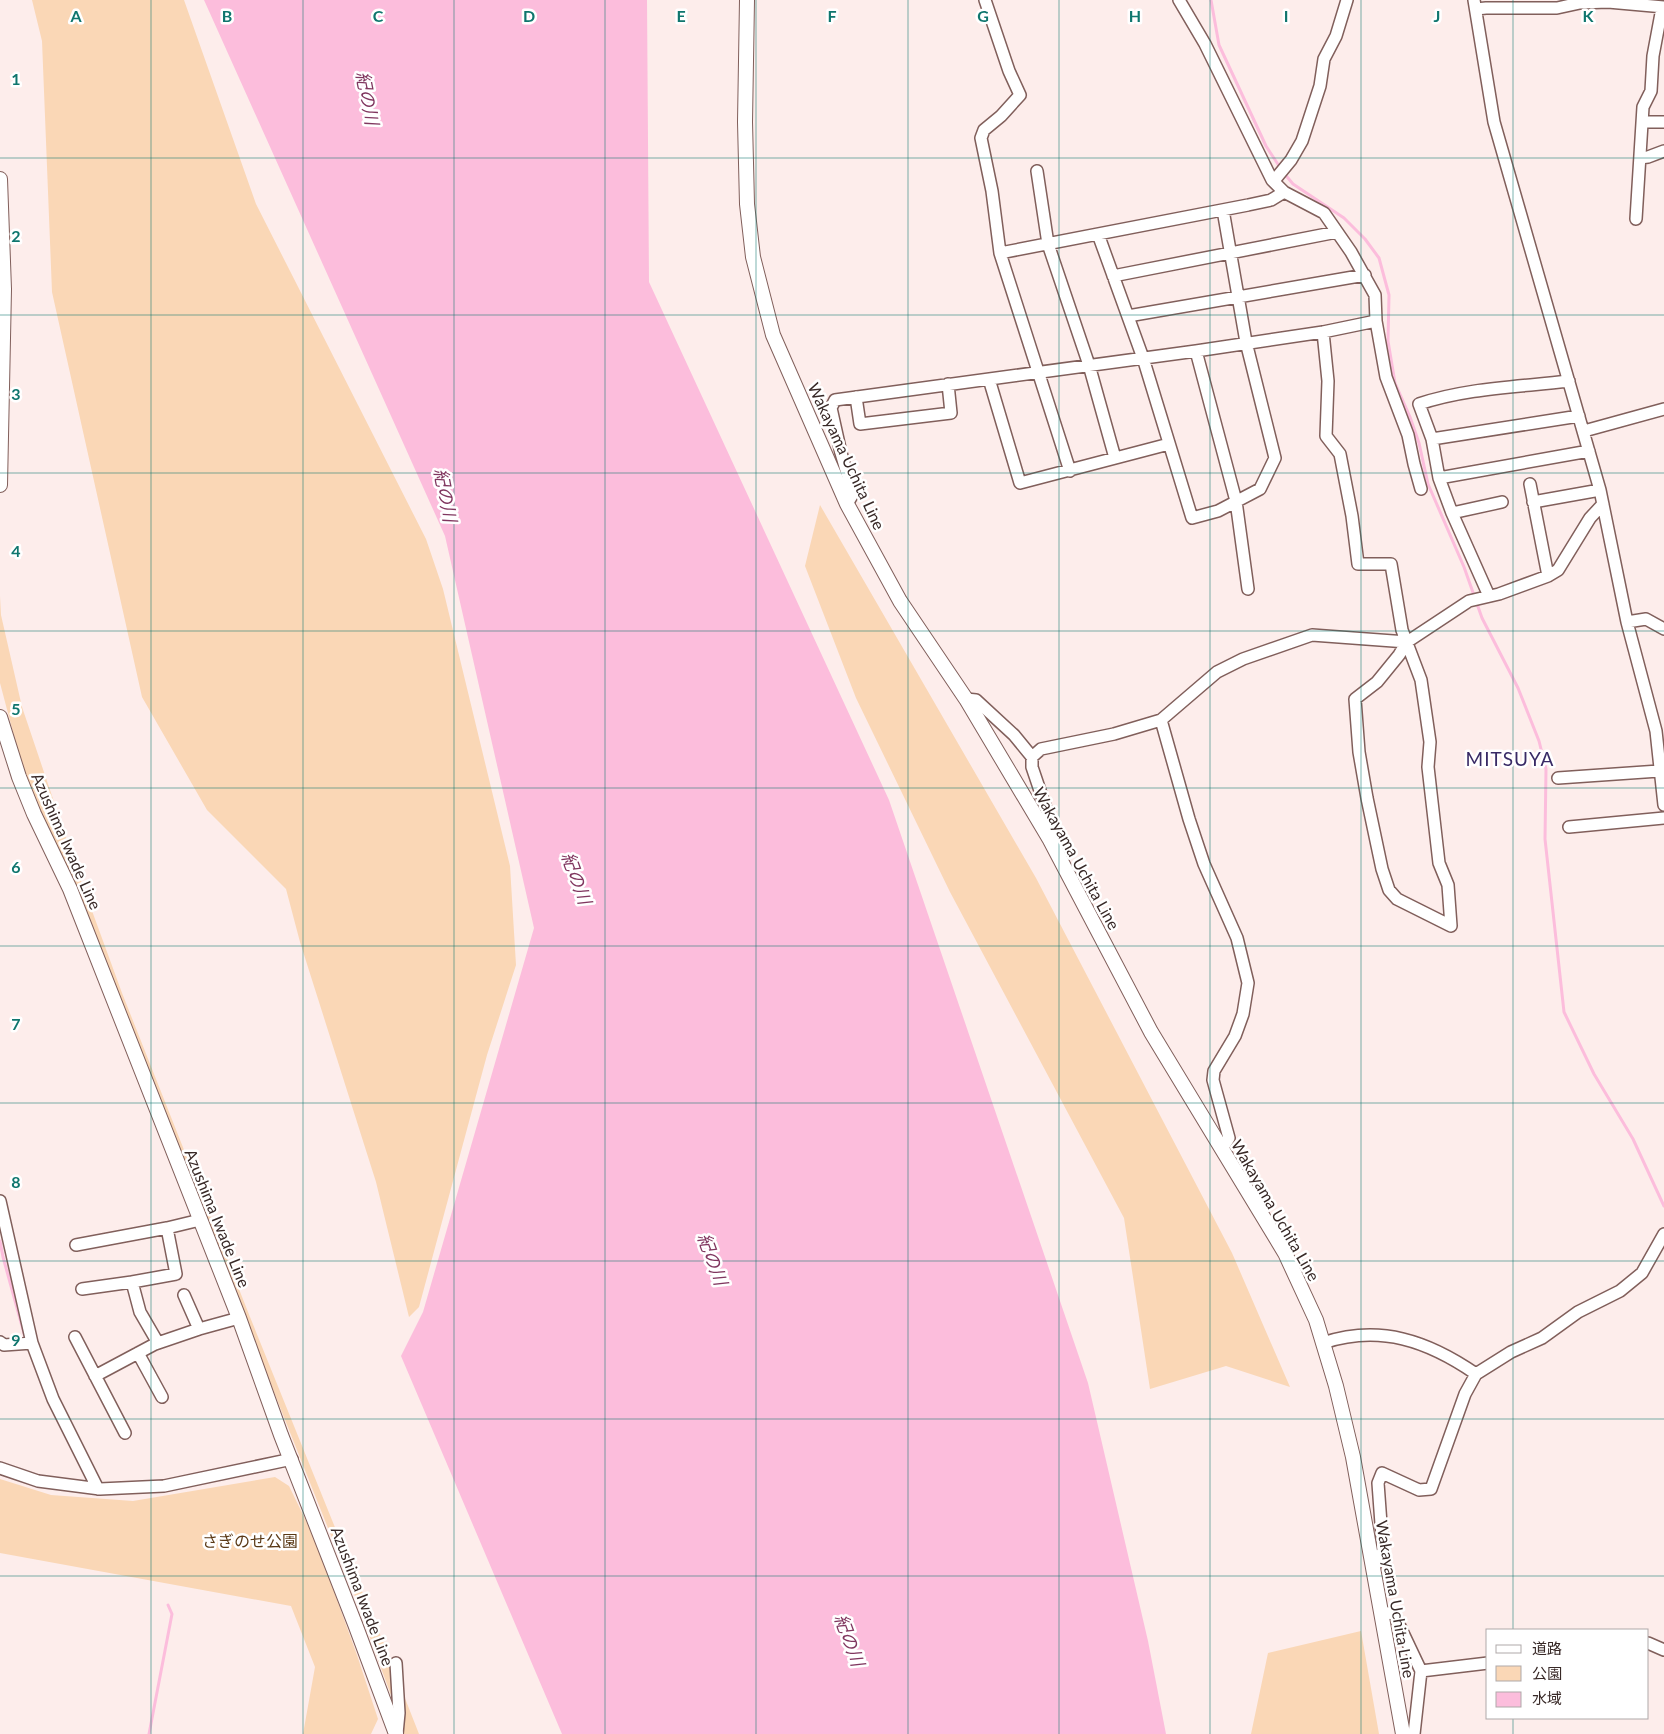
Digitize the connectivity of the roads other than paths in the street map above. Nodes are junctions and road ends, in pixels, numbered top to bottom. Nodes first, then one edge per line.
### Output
1 (747, 0) edge
2 (985, 0) edge
3 (1179, 0) edge
4 (1347, 0) edge
5 (1650, 2) edge
6 (1475, 5) edge
7 (1663, 7) edge
8 (1642, 122) junction
9 (1664, 122) edge
10 (1664, 151) edge
11 (1640, 158) junction
12 (1037, 170) dead end
13 (0, 179) edge
14 (1275, 179) junction
15 (1284, 192) junction
16 (1222, 210) junction
17 (1636, 219) dead end
18 (1337, 232) junction
19 (1098, 234) junction
20 (1048, 244) junction
21 (1000, 253) junction
22 (1230, 253) junction
23 (1365, 275) junction
24 (1113, 276) junction
25 (1238, 298) junction
26 (1128, 316) junction
27 (1376, 322) junction
28 (1323, 332) junction
29 (1246, 342) junction
30 (1196, 351) junction
31 (1143, 358) junction
32 (1089, 365) junction
33 (1040, 372) junction
34 (989, 379) junction
35 (1569, 381) junction
36 (948, 384) junction
37 (856, 397) junction
38 (1664, 409) edge
39 (1579, 416) junction
40 (1584, 431) junction
41 (1432, 439) junction
42 (1169, 444) junction
43 (1589, 450) junction
44 (1115, 458) junction
45 (1, 459) edge
46 (1070, 471) junction
47 (1439, 478) junction
48 (0, 484) edge
49 (1530, 484) dead end
50 (1421, 489) dead end
51 (1600, 490) junction
52 (1236, 501) junction
53 (1502, 502) dead end
54 (1533, 502) junction
55 (847, 504) junction
56 (1603, 504) junction
57 (1452, 513) junction
58 (1548, 576) junction
59 (1248, 589) dead end
60 (1485, 596) junction
61 (1628, 622) junction
62 (1664, 629) edge
63 (1407, 642) junction
64 (966, 700) junction
65 (0, 717) edge
66 (1161, 720) junction
67 (1032, 757) junction
68 (1659, 771) junction
69 (1558, 778) dead end
70 (1664, 805) edge
71 (1664, 818) edge
72 (1569, 827) dead end
73 (1050, 840) junction
74 (1222, 1149) junction
75 (0, 1201) edge
76 (200, 1220) junction
77 (167, 1228) junction
78 (1664, 1234) edge
79 (76, 1245) dead end
80 (132, 1282) junction
81 (82, 1289) dead end
82 (184, 1295) dead end
83 (239, 1318) junction
84 (198, 1329) junction
85 (75, 1336) dead end
86 (0, 1342) edge
87 (32, 1343) junction
88 (158, 1343) junction
89 (1323, 1343) junction
90 (138, 1353) junction
91 (1476, 1374) junction
92 (95, 1376) junction
93 (162, 1397) dead end
94 (125, 1432) dead end
95 (292, 1459) junction
96 (0, 1468) edge
97 (98, 1489) junction
98 (1373, 1569) junction
99 (1381, 1612) junction
100 (1649, 1643) edge
101 (1664, 1650) edge
102 (396, 1662) dead end
103 (1486, 1662) edge
104 (1421, 1671) junction
105 (397, 1734) edge
106 (1403, 1734) edge
107 (1414, 1734) edge

1 - 55 main road, Wakayama Uchita Line
2 - 21 street
3 - 14 street
4 - 14 street
5 - 6 street
5 - 7 street
6 - 35 street
7 - 8 street
8 - 9 street
8 - 11 street
10 - 11 street
11 - 17 street
12 - 20 street
13 - 45 main road
14 - 15 street
15 - 16 street
15 - 18 street
16 - 19 street
16 - 22 street
18 - 22 street
18 - 23 street
19 - 20 street
19 - 24 street
20 - 21 street
20 - 32 street
21 - 33 street
22 - 24 street
22 - 25 street
23 - 25 street
23 - 27 street
24 - 26 street
25 - 26 street
25 - 29 street
26 - 31 street
27 - 28 street
27 - 50 street
28 - 29 street
28 - 63 street
29 - 30 street
29 - 52 street
30 - 31 street
30 - 52 street
31 - 32 street
31 - 42 street
32 - 33 street
32 - 44 street
33 - 34 street
33 - 46 street
34 - 36 street
34 - 46 street
35 - 39 street
35 - 41 street
36 - 37 street
36 - 37 street
37 - 55 street
38 - 40 street
39 - 40 street
39 - 41 street
40 - 43 street
41 - 47 street
42 - 44 street
42 - 52 street
43 - 47 street
43 - 51 street
44 - 46 street
45 - 48 main road
47 - 57 street
49 - 54 street
51 - 54 street
51 - 56 street
52 - 59 street
53 - 57 street
54 - 58 street
55 - 64 main road, Wakayama Uchita Line
56 - 58 street
56 - 61 street
57 - 60 street
58 - 60 street
60 - 63 street
61 - 62 street
61 - 68 street
63 - 63 street
63 - 66 street
64 - 67 street
64 - 73 main road, Wakayama Uchita Line
65 - 76 main road, Azushima Iwade Line
66 - 67 street
66 - 74 street
67 - 73 street
68 - 69 street
68 - 70 street
71 - 72 street
73 - 74 main road, Wakayama Uchita Line
74 - 89 main road, Wakayama Uchita Line
75 - 87 street
76 - 77 street
76 - 83 main road, Azushima Iwade Line
77 - 79 street
77 - 80 street
78 - 91 street
80 - 81 street
80 - 88 street
82 - 84 street
83 - 84 street
83 - 95 main road, Azushima Iwade Line
84 - 88 street
85 - 92 street
86 - 87 street
87 - 97 street
88 - 90 street
89 - 91 street
89 - 98 main road, Wakayama Uchita Line
90 - 92 street
90 - 93 street
91 - 98 street
92 - 94 street
95 - 97 street
95 - 105 main road, Azushima Iwade Line
96 - 97 street
98 - 99 main road, Wakayama Uchita Line
99 - 104 street
99 - 106 main road, Wakayama Uchita Line
100 - 101 street
102 - 105 street
103 - 104 street
104 - 107 street

